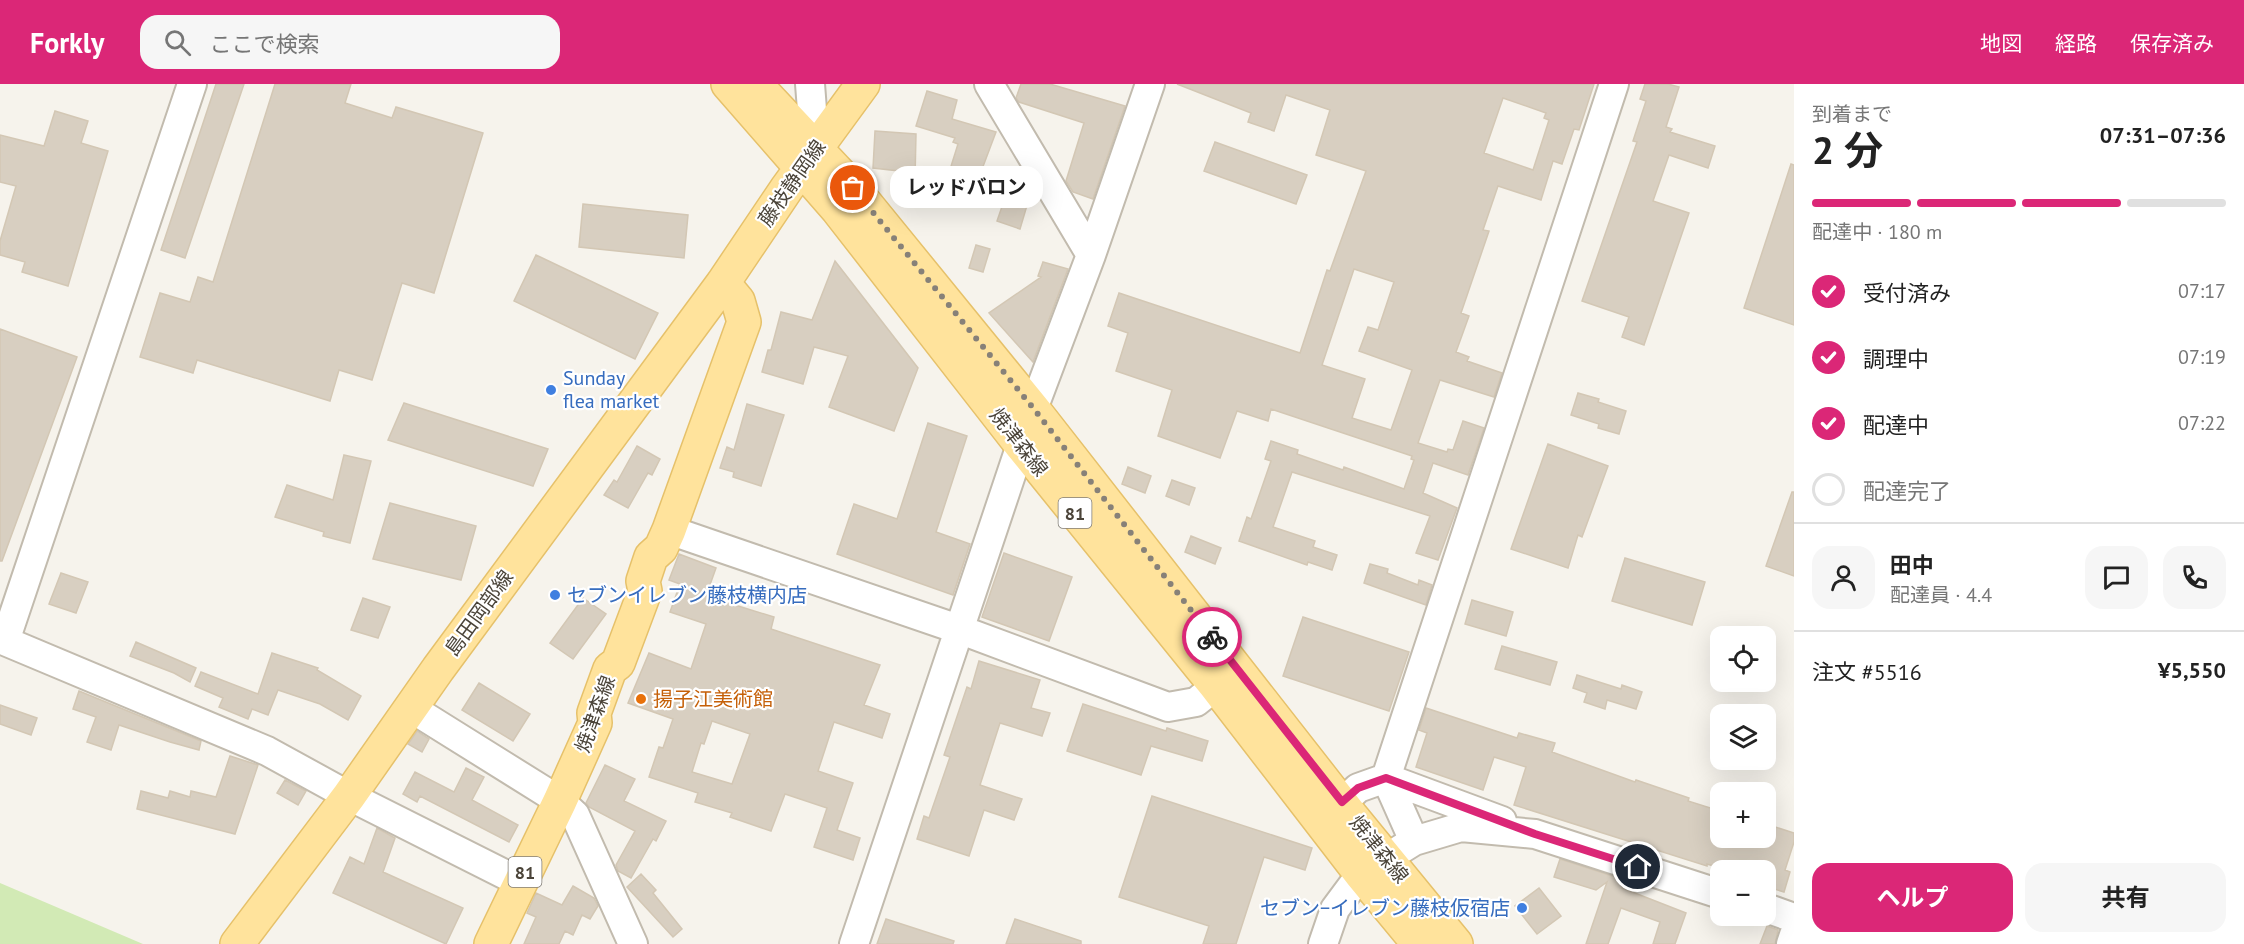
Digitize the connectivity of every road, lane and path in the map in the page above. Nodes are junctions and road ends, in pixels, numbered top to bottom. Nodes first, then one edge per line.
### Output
1 (192, 84) edge
2 (729, 84) edge
3 (755, 84) edge
4 (810, 84) edge
5 (862, 84) edge
6 (989, 84) edge
7 (1150, 84) edge
8 (1614, 84) edge
9 (809, 158) junction
10 (1091, 255) junction
11 (723, 283) junction
12 (1034, 409) junction
13 (1022, 446) junction
14 (669, 531) junction
15 (961, 630) junction
16 (3, 640) edge
17 (1216, 686) junction
18 (411, 708) junction
19 (1386, 778) junction
20 (349, 796) junction
21 (560, 801) junction
22 (1342, 802) junction
23 (1535, 834) junction
24 (1414, 841) junction
25 (1373, 866) junction
26 (520, 882) junction
27 (1710, 891) edge
28 (1776, 912) edge
29 (1794, 918) edge
30 (1794, 934) edge
31 (237, 944) edge
32 (491, 944) edge
33 (633, 944) edge
34 (854, 944) edge
35 (1323, 944) edge
36 (1419, 944) edge
37 (1456, 944) edge
38 (1791, 944) edge

1 - 16 street
2 - 9 main road, 焼津森線 / 81
3 - 9 main road, 焼津森線 / 81
4 - 9 street
5 - 9 main road, 藤枝静岡線
6 - 10 street
7 - 10 street
8 - 19 street
9 - 11 main road, 藤枝静岡線
9 - 12 main road, 焼津森線 / 81
9 - 13 main road, 焼津森線 / 81
10 - 12 street
11 - 14 main road, 焼津森線 / 81
11 - 18 main road, 島田岡部線
12 - 13 street
12 - 22 main road, 焼津森線 / 81
13 - 15 street
13 - 17 main road, 焼津森線 / 81
14 - 15 street
14 - 21 main road, 焼津森線 / 81
15 - 17 street
15 - 34 street
16 - 20 street
17 - 25 main road, 焼津森線 / 81
18 - 20 main road, 島田岡部線
18 - 21 street
19 - 22 street
19 - 23 street
19 - 24 street
20 - 26 street
20 - 31 main road, 島田岡部線
21 - 26 main road, 焼津森線 / 81
21 - 33 street
22 - 25 main road, 焼津森線 / 81
23 - 24 street
23 - 27 street
24 - 25 street
25 - 35 street
25 - 36 main road, 焼津森線 / 81
25 - 37 main road, 焼津森線 / 81
26 - 32 main road, 焼津森線 / 81
28 - 29 street
30 - 38 street

